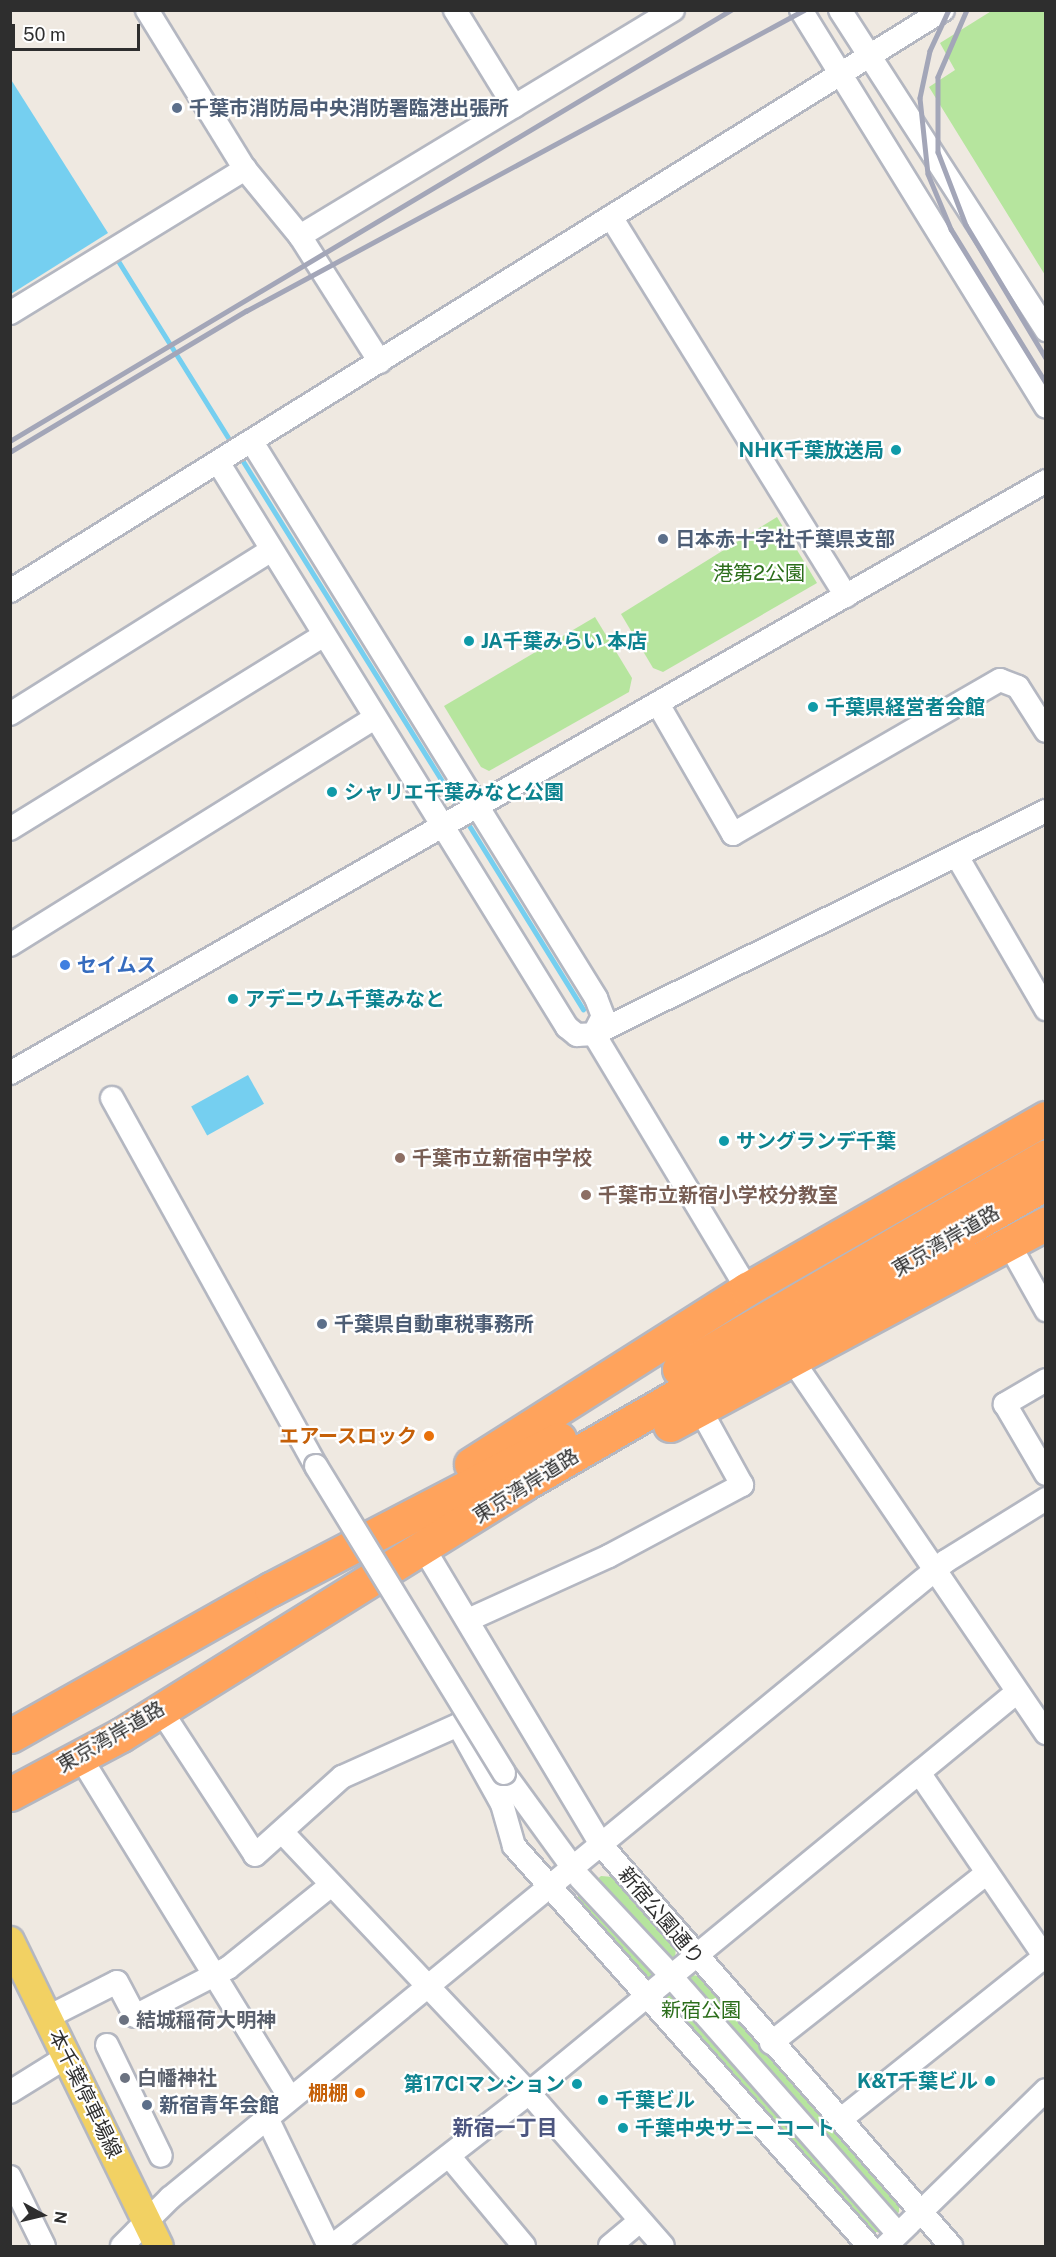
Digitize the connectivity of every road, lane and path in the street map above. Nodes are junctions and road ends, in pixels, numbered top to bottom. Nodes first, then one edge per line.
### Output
1 (147, 10) edge
2 (455, 10) edge
3 (673, 10) edge
4 (801, 10) edge
5 (840, 10) edge
6 (943, 10) edge
7 (870, 58) junction
8 (842, 75) junction
9 (514, 106) junction
10 (245, 169) junction
11 (611, 217) junction
12 (300, 236) junction
13 (10, 313) edge
14 (1046, 330) edge
15 (380, 362) junction
16 (1046, 406) edge
17 (235, 452) junction
18 (1046, 481) edge
19 (271, 550) junction
20 (10, 591) edge
21 (846, 596) junction
22 (323, 636) junction
23 (658, 704) junction
24 (10, 714) edge
25 (375, 718) junction
26 (1046, 731) edge
27 (477, 808) junction
28 (1046, 811) edge
29 (442, 826) junction
30 (10, 829) edge
31 (958, 858) junction
32 (10, 945) edge
33 (1046, 1009) edge
34 (594, 1034) junction
35 (10, 1073) edge
36 (112, 1098) dead end
37 (1046, 1118) edge
38 (1046, 1156) edge
39 (1046, 1184) edge
40 (1046, 1223) edge
41 (1009, 1244) junction
42 (747, 1289) junction
43 (1042, 1297) edge
44 (793, 1361) junction
45 (1046, 1380) edge
46 (700, 1409) junction
47 (1046, 1474) edge
48 (1045, 1499) edge
49 (482, 1514) junction
50 (423, 1548) junction
51 (933, 1572) junction
52 (272, 1589) junction
53 (468, 1620) junction
54 (1016, 1693) junction
55 (160, 1709) junction
56 (1046, 1733) edge
57 (10, 1736) edge
58 (79, 1755) junction
59 (920, 1774) junction
60 (10, 1794) edge
61 (284, 1834) junction
62 (602, 1846) junction
63 (987, 1873) junction
64 (330, 1886) junction
65 (549, 1889) junction
66 (10, 1941) edge
67 (695, 1957) junction
68 (1045, 1958) edge
69 (214, 1975) junction
70 (430, 1989) junction
71 (647, 1996) junction
72 (48, 2017) junction
73 (771, 2043) junction
74 (95, 2045) junction
75 (1046, 2090) edge
76 (10, 2092) edge
77 (529, 2093) junction
78 (290, 2098) junction
79 (267, 2118) junction
80 (840, 2120) junction
81 (161, 2156) dead end
82 (449, 2156) junction
83 (10, 2177) edge
84 (921, 2212) junction
85 (147, 2220) junction
86 (640, 2221) junction
87 (890, 2237) edge
88 (44, 2247) edge
89 (122, 2247) edge
90 (159, 2247) edge
91 (331, 2247) edge
92 (524, 2247) edge
93 (610, 2247) edge
94 (663, 2247) edge
95 (869, 2247) edge
96 (951, 2247) edge

1 - 10 street
2 - 9 street
3 - 9 street
4 - 8 street
5 - 7 street
6 - 7 street
7 - 8 street
7 - 14 street
8 - 11 street
8 - 16 street
9 - 12 street
10 - 12 street
10 - 13 street
11 - 15 street
11 - 21 street
12 - 15 street
15 - 17 street
17 - 19 street
17 - 20 street
17 - 27 street
18 - 21 street
19 - 22 street
19 - 24 street
21 - 23 street
22 - 25 street
22 - 30 street
23 - 26 street
23 - 27 street
25 - 29 street
25 - 32 street
27 - 29 street
27 - 34 street
28 - 31 street
29 - 34 street
29 - 35 street
31 - 33 street
31 - 34 street
34 - 42 street
36 - 87 street, bridge
37 - 42 highway
38 - 52 highway, 東京湾岸道路
39 - 49 highway, 東京湾岸道路
40 - 41 highway
41 - 43 street
41 - 44 highway
42 - 52 highway
44 - 46 highway
44 - 51 street
45 - 47 street
46 - 49 highway
46 - 53 street
48 - 51 street
49 - 50 highway, 東京湾岸道路
50 - 53 street, 新宿公園通り
50 - 55 highway, 東京湾岸道路
51 - 54 street
51 - 62 street
52 - 57 highway, 東京湾岸道路
53 - 62 street, 新宿公園通り
54 - 56 street
54 - 59 street
55 - 58 highway, 東京湾岸道路
55 - 61 street
58 - 60 highway, 東京湾岸道路
58 - 69 street
59 - 63 street
59 - 67 street
61 - 64 street
61 - 65 street
62 - 65 street
62 - 67 street, 新宿公園通り
63 - 68 street
63 - 73 street
64 - 69 street
64 - 70 street
65 - 70 street
65 - 71 street
66 - 72 main road, 本千葉停車場線
67 - 71 street
67 - 73 street, 新宿公園通り
68 - 80 street
69 - 72 street
69 - 78 street
70 - 77 street
70 - 78 street
71 - 77 street
71 - 95 street
72 - 74 main road, 本千葉停車場線
73 - 80 street, 新宿公園通り
74 - 76 street
74 - 81 street
74 - 85 main road, 本千葉停車場線
75 - 84 street
77 - 82 street
77 - 86 street
78 - 79 street
79 - 85 street
79 - 91 street
80 - 84 street, 新宿公園通り
82 - 91 street
82 - 92 street
83 - 88 street
84 - 87 street
84 - 96 street, 新宿公園通り
85 - 89 street
85 - 90 main road, 本千葉停車場線
86 - 93 street
86 - 94 street

